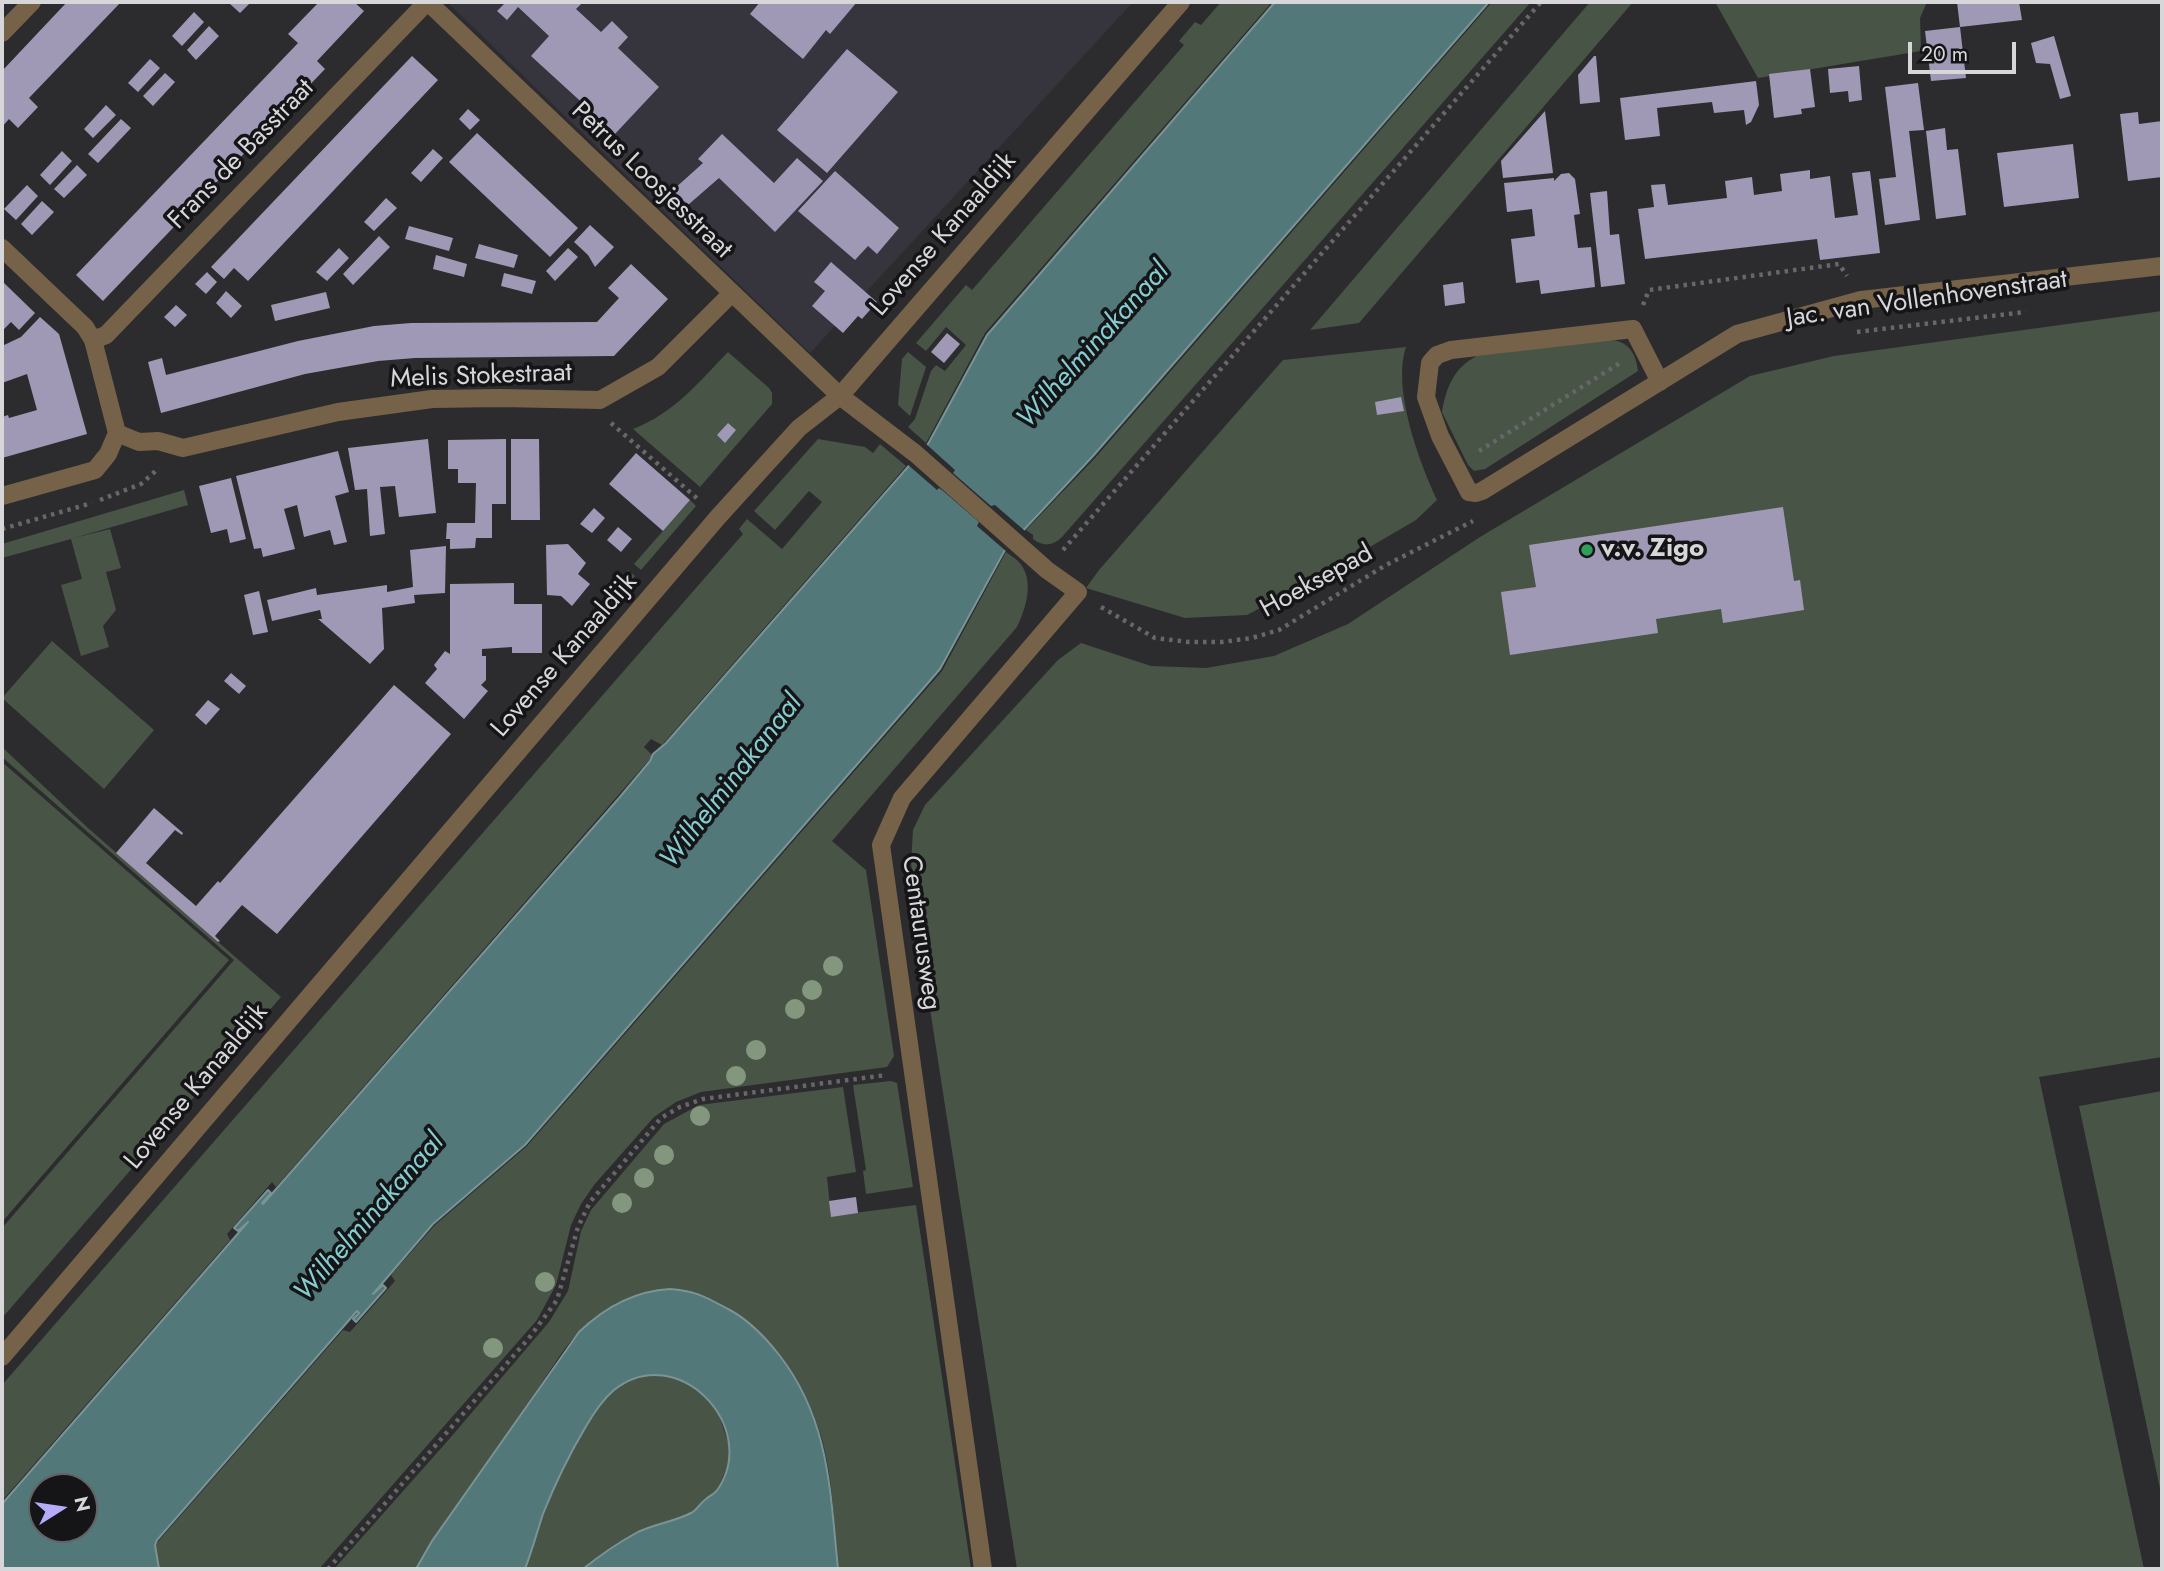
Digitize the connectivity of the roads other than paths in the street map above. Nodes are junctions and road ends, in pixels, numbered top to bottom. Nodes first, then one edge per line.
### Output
1 (32, 2) edge
2 (427, 2) edge
3 (1181, 2) edge
4 (2, 33) edge
5 (2, 248) edge
6 (2162, 266) edge
7 (731, 294) junction
8 (93, 340) junction
9 (1660, 382) junction
10 (840, 396) junction
11 (117, 433) junction
12 (2, 496) edge
13 (2, 1357) edge
14 (982, 1569) edge

1 - 4 street
2 - 7 street, Petrus Loosjesstraat
2 - 8 street, Frans de Basstraat
3 - 10 street, Lovense Kanaaldijk
5 - 8 street
6 - 9 street, Jac. van Vollenhovenstraat
7 - 10 street, Petrus Loosjesstraat
7 - 11 street, Melis Stokestraat
8 - 11 street
9 - 9 street, Jac. van Vollenhovenstraat
10 - 13 street, Lovense Kanaaldijk
10 - 14 street, Centaurusweg
11 - 12 street

